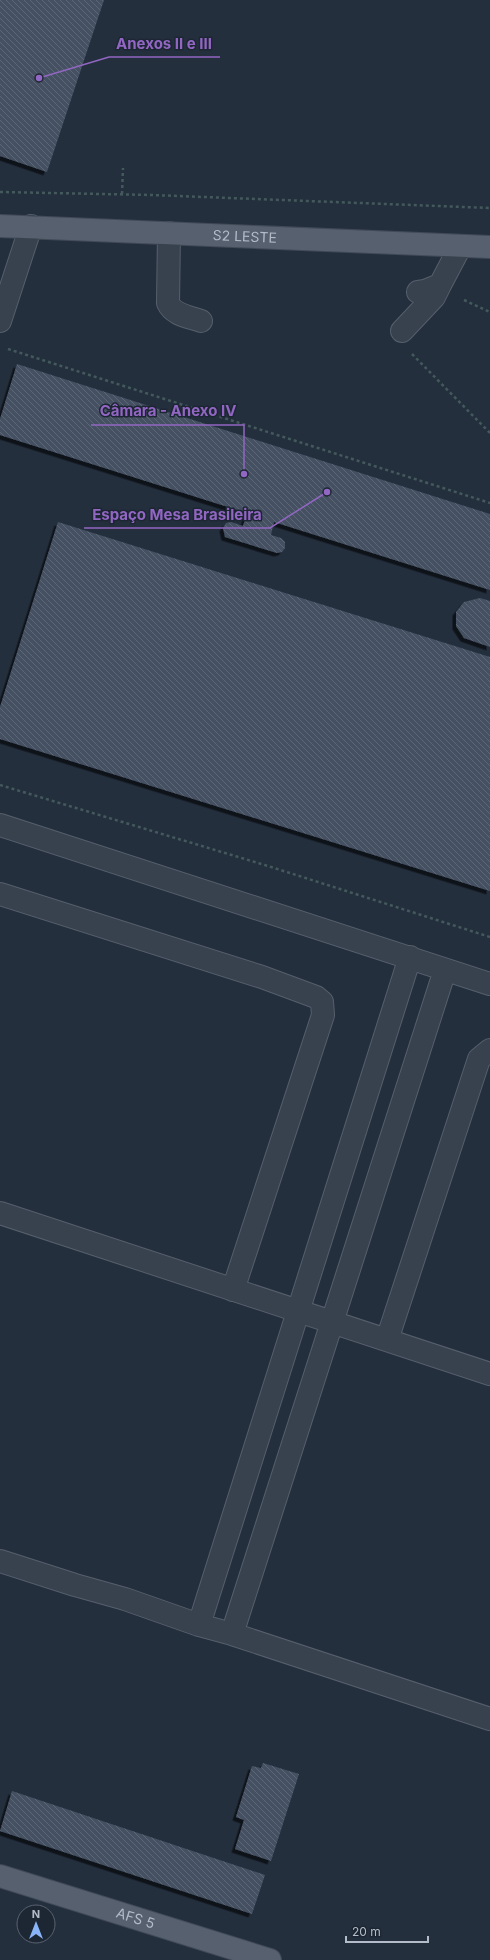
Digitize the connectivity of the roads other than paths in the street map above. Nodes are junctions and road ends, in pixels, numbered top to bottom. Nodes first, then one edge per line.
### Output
1 (0, 226) edge
2 (31, 226) junction
3 (169, 233) junction
4 (460, 247) junction
5 (490, 247) edge
6 (440, 285) junction
7 (418, 292) dead end
8 (0, 321) edge
9 (202, 321) dead end
10 (405, 341) road end
11 (0, 825) edge
12 (0, 894) edge
13 (410, 958) junction
14 (445, 970) junction
15 (490, 984) edge
16 (490, 1050) edge
17 (0, 1213) edge
18 (233, 1290) junction
19 (299, 1311) junction
20 (332, 1322) junction
21 (387, 1340) junction
22 (490, 1374) edge
23 (0, 1561) edge
24 (199, 1625) junction
25 (232, 1634) junction
26 (490, 1719) edge
27 (0, 1876) edge
28 (270, 1960) edge

1 - 2 main road, S2 LESTE
2 - 3 main road, S2 LESTE
2 - 8 street
3 - 4 main road, S2 LESTE
3 - 9 street
4 - 5 main road, S2 LESTE
4 - 6 street
6 - 7 street
6 - 10 street
11 - 13 street
12 - 18 street
13 - 14 street
13 - 19 street
14 - 15 street
14 - 20 street
16 - 21 street
17 - 18 street
18 - 19 street
19 - 20 street
19 - 24 street
20 - 21 street
20 - 25 street
21 - 22 street
23 - 24 street
24 - 25 street
25 - 26 street
27 - 28 main road, AFS 5

